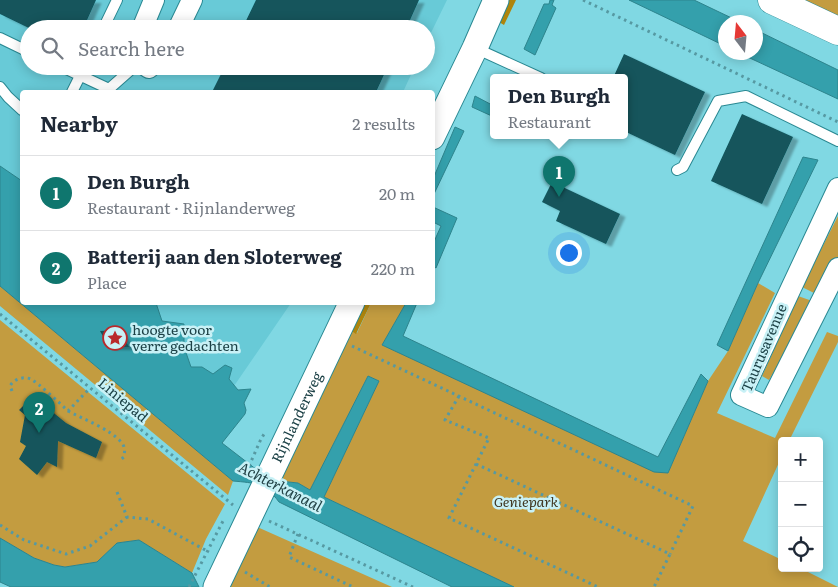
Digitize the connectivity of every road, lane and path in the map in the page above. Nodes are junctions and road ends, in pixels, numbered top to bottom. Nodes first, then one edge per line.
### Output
1 (117, 0) edge
2 (154, 0) edge
3 (192, 0) edge
4 (496, 0) edge
5 (583, 0) edge
6 (772, 0) edge
7 (107, 20) edge
8 (146, 20) edge
9 (182, 20) edge
10 (838, 30) edge
11 (0, 38) edge
12 (20, 48) edge
13 (475, 48) junction
14 (532, 74) edge
15 (81, 75) edge
16 (89, 75) edge
17 (125, 75) edge
18 (0, 87) edge
19 (73, 90) edge
20 (20, 108) edge
21 (838, 122) edge
22 (435, 131) edge
23 (838, 141) edge
24 (677, 170) dead end
25 (838, 188) edge
26 (838, 268) edge
27 (350, 305) edge
28 (0, 314) edge
29 (334, 338) junction
30 (90, 388) junction
31 (12, 391) dead end
32 (458, 396) junction
33 (68, 411) junction
34 (120, 460) dead end
35 (476, 464) junction
36 (117, 492) dead end
37 (227, 512) dead end
38 (127, 517) junction
39 (223, 520) dead end
40 (0, 525) edge
41 (670, 554) junction
42 (217, 570) edge
43 (189, 587) edge
44 (270, 587) edge
45 (353, 587) edge
46 (413, 587) edge
47 (598, 587) edge
48 (654, 587) edge

1 - 7 lane
2 - 8 street
3 - 9 street
4 - 13 street
5 - 21 path
6 - 10 main road
11 - 12 lane
13 - 14 lane
13 - 22 street
15 - 19 lane
16 - 17 lane
18 - 20 lane
23 - 24 lane
25 - 26 street, Taurusavenue
27 - 29 street, Rijnlanderweg
28 - 30 path, Liniepad
29 - 32 path
29 - 42 street, Rijnlanderweg
30 - 33 path
30 - 37 path, Liniepad
31 - 33 path
32 - 35 path
32 - 41 path
33 - 34 path
35 - 41 path
35 - 47 path
36 - 38 path
38 - 40 path
38 - 42 path
39 - 42 path
41 - 48 path
42 - 43 path
42 - 44 path
45 - 46 path

